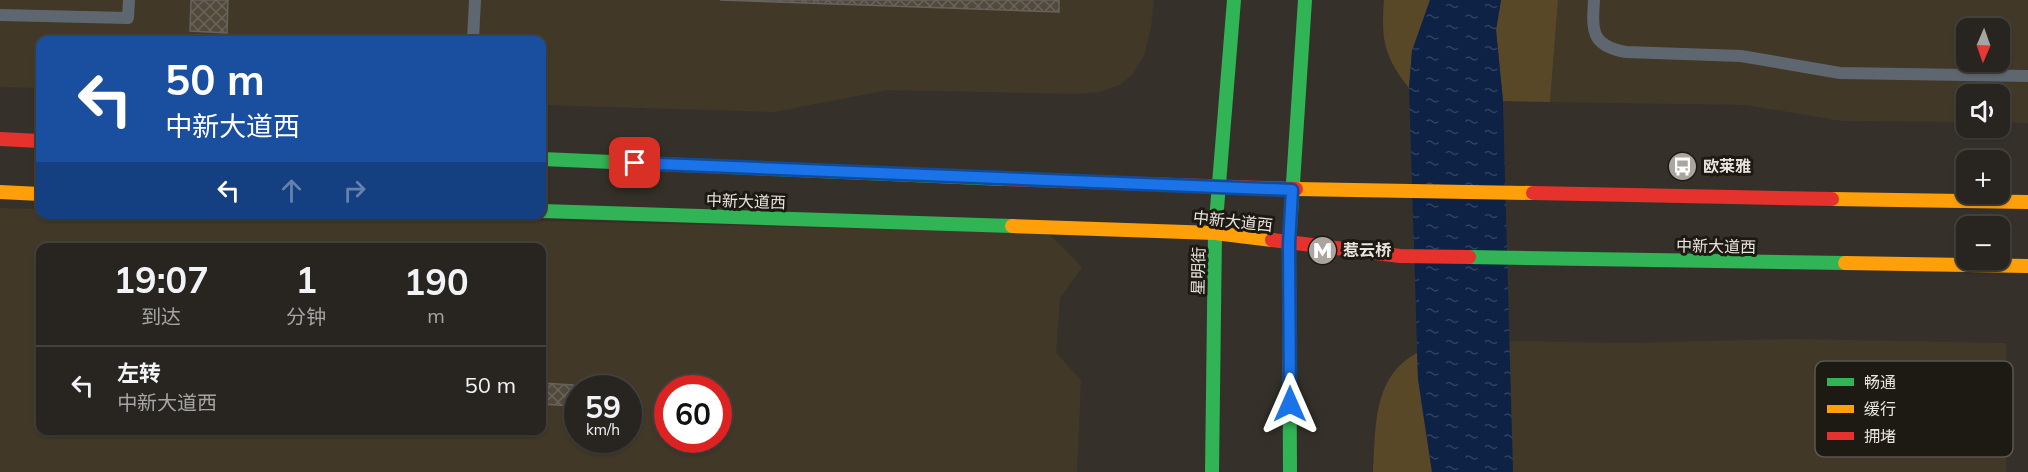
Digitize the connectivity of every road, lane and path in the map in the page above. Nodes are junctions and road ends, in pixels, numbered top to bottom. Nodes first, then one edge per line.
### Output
1 (129, 0) edge
2 (475, 0) edge
3 (1234, 0) edge
4 (1305, 0) edge
5 (1594, 0) edge
6 (0, 15) edge
7 (473, 36) edge
8 (2028, 76) edge
9 (0, 139) edge
10 (36, 141) edge
11 (546, 159) edge
12 (1220, 188) junction
13 (1292, 190) junction
14 (0, 192) edge
15 (36, 194) edge
16 (2028, 202) edge
17 (546, 211) edge
18 (1215, 233) junction
19 (1289, 244) junction
20 (2028, 266) edge
21 (1212, 472) edge
22 (1290, 472) edge

1 - 6 lane
2 - 7 lane
3 - 12 main road, 星明街
4 - 13 main road
5 - 8 lane
9 - 10 main road
11 - 12 main road, 中新大道西
12 - 13 main road, 中新大道西
12 - 18 main road, 星明街
13 - 16 main road, 中新大道西
13 - 19 main road
14 - 15 main road
17 - 18 main road, 中新大道西
18 - 19 main road, 中新大道西
18 - 21 main road, 星明街
19 - 20 main road, 中新大道西
19 - 22 main road

